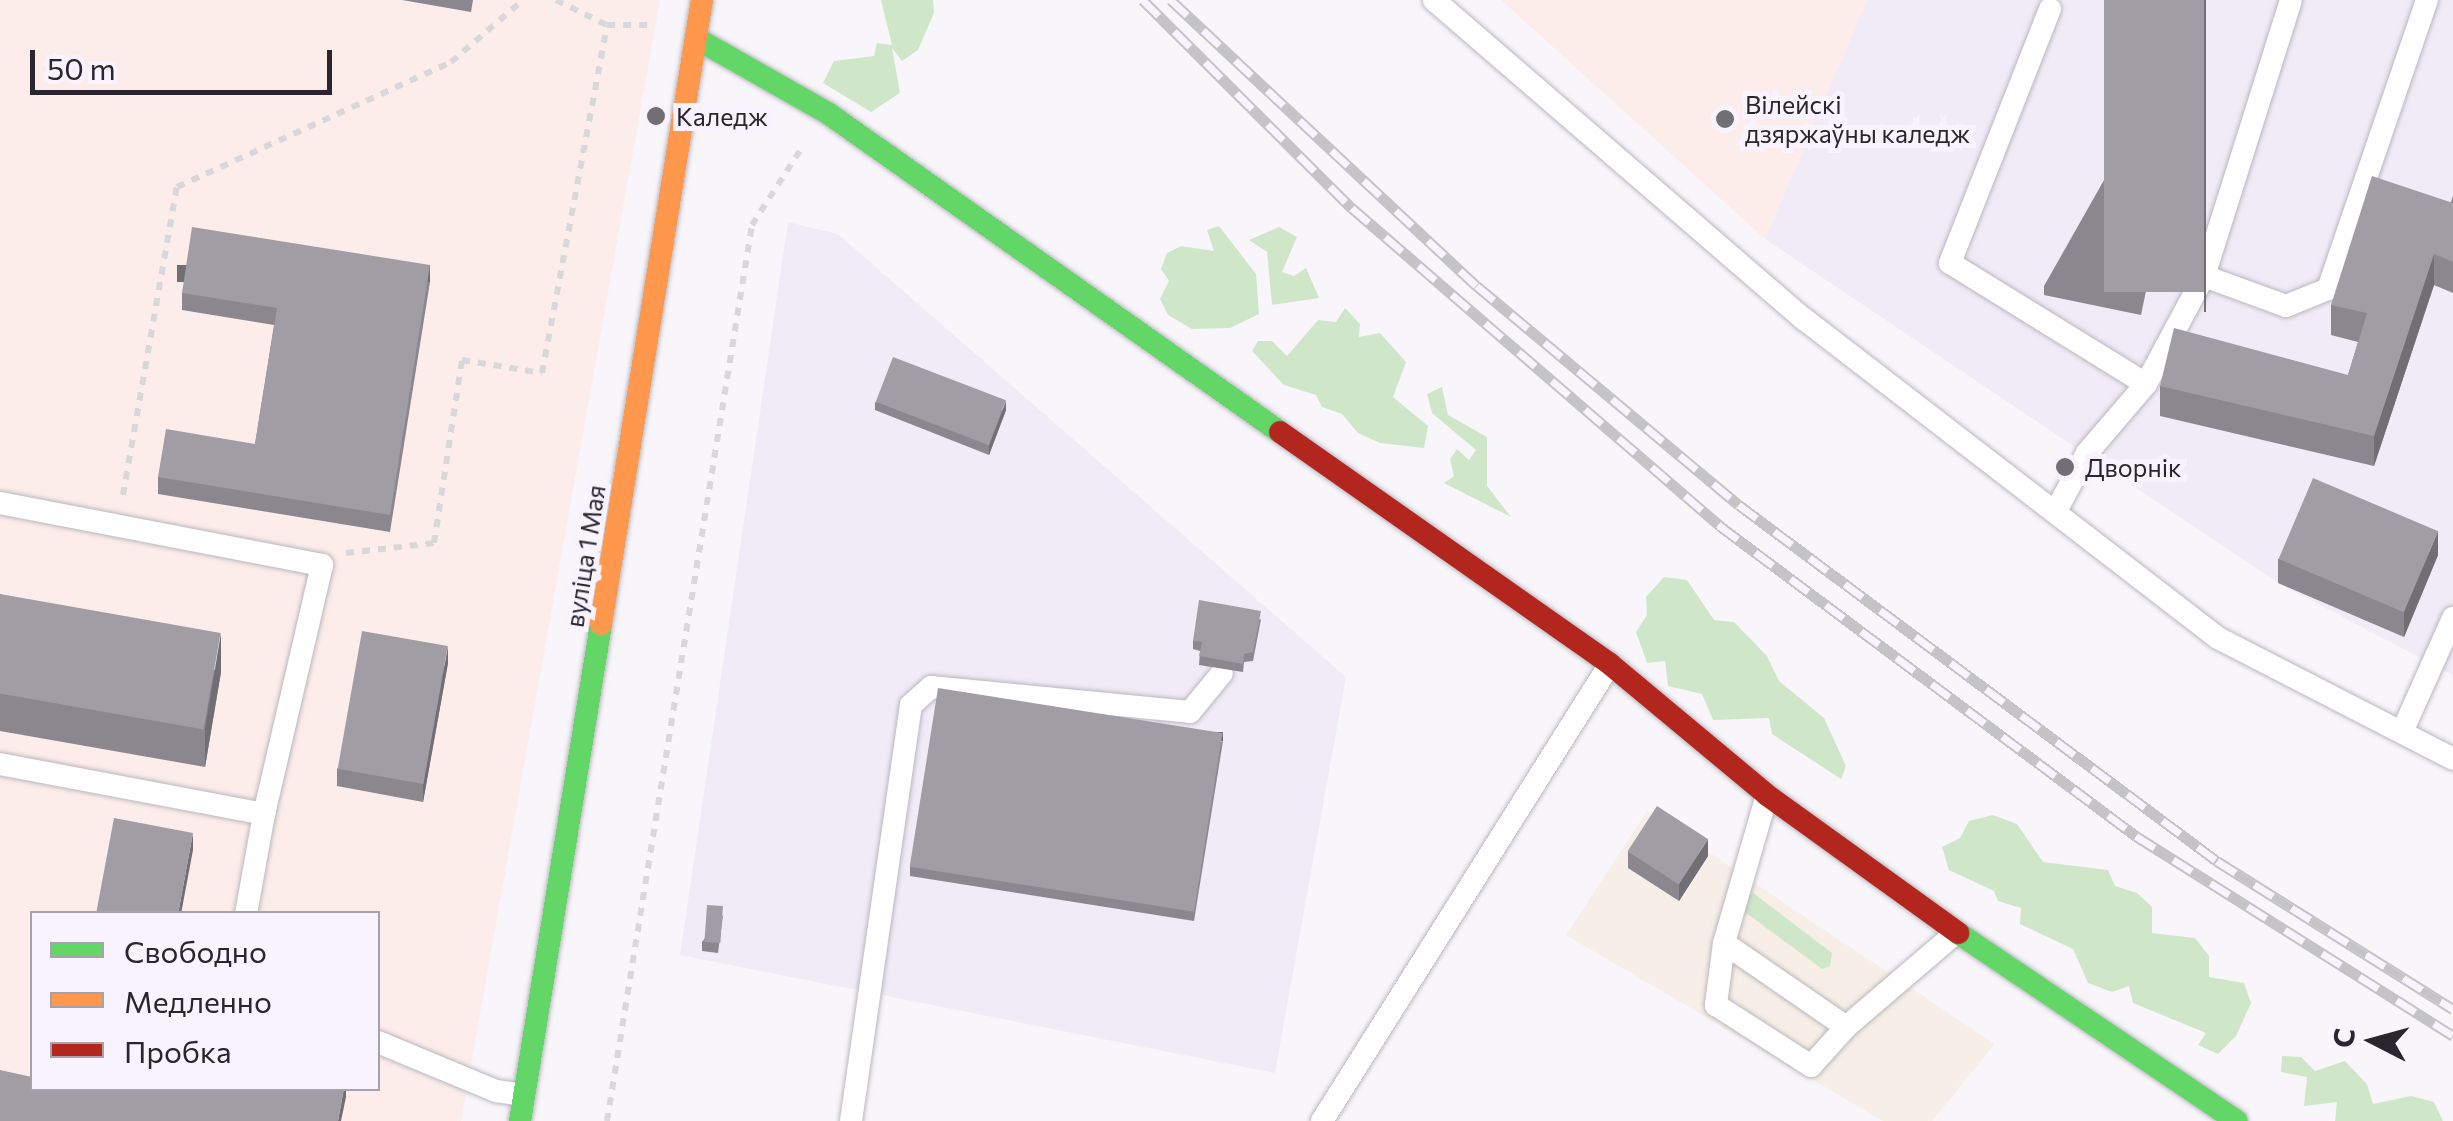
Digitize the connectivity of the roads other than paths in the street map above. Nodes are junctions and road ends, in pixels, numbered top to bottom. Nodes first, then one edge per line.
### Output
1 (702, 0) edge
2 (1434, 0) edge
3 (2290, 0) edge
4 (2427, 0) edge
5 (2050, 8) dead end
6 (699, 40) junction
7 (2204, 276) junction
8 (2146, 384) junction
9 (0, 503) edge
10 (2056, 511) junction
11 (2453, 618) edge
12 (1610, 664) junction
13 (1222, 673) edge
14 (2402, 732) junction
15 (2453, 760) edge
16 (0, 764) edge
17 (1767, 795) junction
18 (264, 814) junction
19 (247, 911) edge
20 (1957, 932) junction
21 (1724, 943) junction
22 (1846, 1027) junction
23 (380, 1043) edge
24 (523, 1095) junction
25 (520, 1121) edge
26 (851, 1121) edge
27 (1322, 1121) edge
28 (2237, 1121) edge

1 - 6 street, вуліца 1 Мая
2 - 10 lane
3 - 7 lane
4 - 7 lane
5 - 8 lane
6 - 12 street
6 - 24 street, вуліца 1 Мая
7 - 8 lane
8 - 10 lane
9 - 18 lane
10 - 14 lane
11 - 14 lane
12 - 17 street
12 - 27 lane
13 - 26 lane
14 - 15 lane
16 - 18 lane
17 - 20 street
17 - 21 lane
18 - 19 lane
20 - 22 lane
20 - 28 street
21 - 22 lane
21 - 22 lane
23 - 24 lane
24 - 25 street, вуліца 1 Мая

